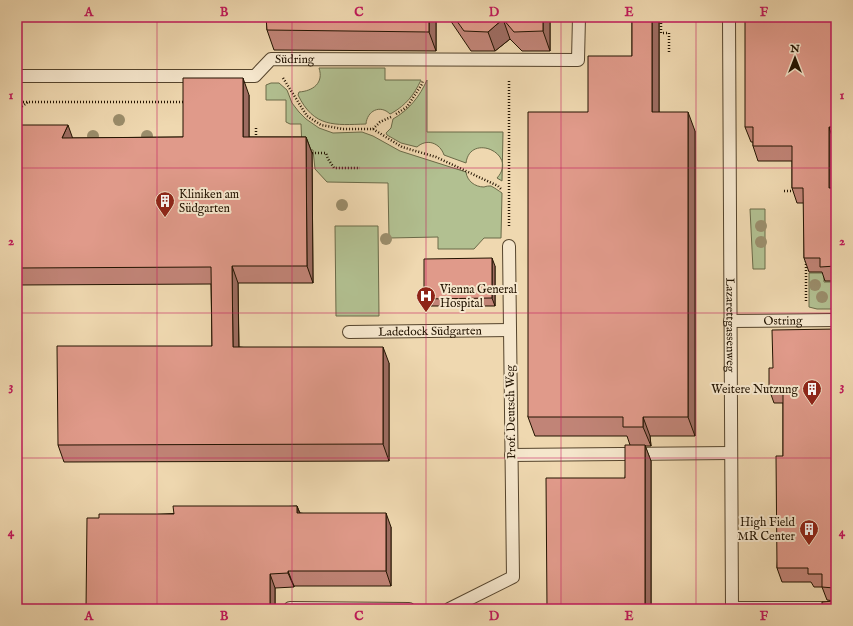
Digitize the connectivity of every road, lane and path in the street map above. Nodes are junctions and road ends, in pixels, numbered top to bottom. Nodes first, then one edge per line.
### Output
1 (579, 17) edge
2 (661, 17) edge
3 (729, 17) edge
4 (669, 52) dead end
5 (271, 59) junction
6 (428, 60) junction
7 (17, 76) edge
8 (509, 81) dead end
9 (17, 102) edge
10 (28, 102) junction
11 (189, 102) edge
12 (17, 110) edge
13 (396, 114) dead end
14 (391, 117) dead end
15 (256, 128) dead end
16 (373, 130) junction
17 (256, 140) edge
18 (307, 153) edge
19 (360, 168) dead end
20 (501, 189) dead end
21 (784, 191) dead end
22 (801, 191) edge
23 (509, 246) joint
24 (806, 258) edge
25 (806, 320) junction
26 (836, 320) edge
27 (730, 321) junction
28 (510, 330) junction
29 (349, 332) dead end
30 (731, 453) junction
31 (511, 455) junction
32 (290, 608) dead end
33 (732, 608) edge
34 (836, 608) edge
35 (409, 609) edge
36 (449, 609) edge

1 - 6 lane, Südring
2 - 4 path
3 - 27 lane, Lazarettgassenweg
5 - 6 lane, Südring
5 - 7 lane, Südring
5 - 16 path
6 - 13 path
8 - 23 path
9 - 10 path
10 - 11 path
10 - 12 path
14 - 16 path
15 - 17 path
16 - 20 path
18 - 19 path
21 - 22 path
23 - 28 lane, Prof. Deutsch Weg
24 - 25 path
25 - 26 lane, Ostring
25 - 27 lane, Ostring
27 - 30 lane, Lazarettgassenweg
28 - 29 lane, Ladedock Südgarten
28 - 31 lane, Prof. Deutsch Weg
30 - 31 lane
30 - 33 lane, Lazarettgassenweg
31 - 36 lane, Prof. Deutsch Weg
32 - 35 lane
33 - 34 lane

